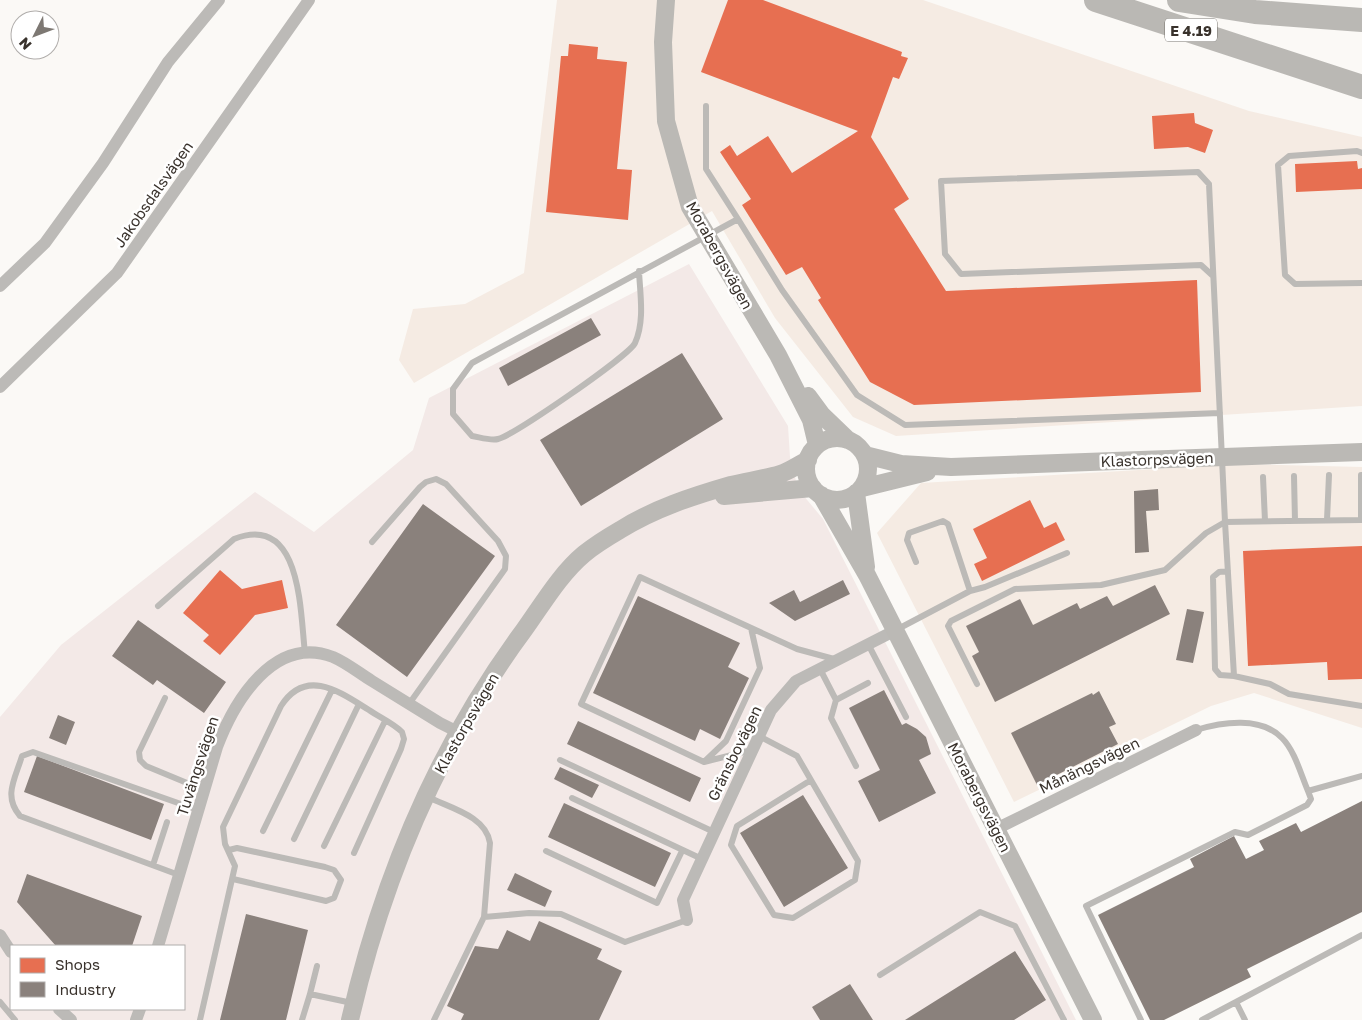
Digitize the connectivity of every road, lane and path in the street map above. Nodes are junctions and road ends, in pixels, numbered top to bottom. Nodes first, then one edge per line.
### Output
1 (219, 0) edge
2 (309, 0) edge
3 (666, 0) edge
4 (1096, 0) edge
5 (1179, 0) edge
6 (1362, 20) edge
7 (1362, 87) edge
8 (706, 106) dead end
9 (1362, 153) edge
10 (738, 219) junction
11 (707, 236) junction
12 (639, 271) junction
13 (1213, 276) junction
14 (1362, 283) edge
15 (0, 286) edge
16 (778, 355) junction
17 (0, 387) edge
18 (1220, 413) junction
19 (848, 440) junction
20 (817, 445) junction
21 (1362, 452) edge
22 (865, 455) junction
23 (1222, 456) junction
24 (808, 460) junction
25 (951, 467) junction
26 (1329, 475) dead end
27 (1361, 475) edge
28 (1294, 476) dead end
29 (1264, 478) dead end
30 (859, 491) junction
31 (817, 492) junction
32 (683, 500) junction
33 (1327, 520) junction
34 (1361, 520) edge
35 (1265, 521) junction
36 (1295, 521) junction
37 (1225, 522) junction
38 (372, 542) dead end
39 (1067, 553) dead end
40 (916, 562) dead end
41 (1228, 572) junction
42 (868, 575) junction
43 (970, 591) junction
44 (158, 606) dead end
45 (751, 628) junction
46 (896, 630) junction
47 (868, 644) junction
48 (305, 653) junction
49 (836, 660) junction
50 (820, 669) junction
51 (1234, 676) junction
52 (868, 683) dead end
53 (977, 684) dead end
54 (332, 690) junction
55 (164, 698) dead end
56 (836, 700) junction
57 (359, 704) junction
58 (409, 704) junction
59 (1362, 706) edge
60 (906, 717) dead end
61 (385, 721) junction
62 (1196, 730) joint
63 (458, 732) junction
64 (759, 736) junction
65 (753, 750) junction
66 (560, 760) dead end
67 (704, 762) junction
68 (856, 766) dead end
69 (1362, 776) edge
70 (811, 780) junction
71 (204, 790) junction
72 (1308, 791) junction
73 (425, 796) junction
74 (572, 798) dead end
75 (198, 810) junction
76 (167, 822) dead end
77 (996, 829) junction
78 (263, 831) dead end
79 (714, 832) junction
80 (294, 838) dead end
81 (324, 846) dead end
82 (229, 850) junction
83 (682, 850) junction
84 (546, 851) dead end
85 (354, 854) dead end
86 (702, 859) junction
87 (152, 865) junction
88 (179, 875) junction
89 (234, 879) junction
90 (484, 917) junction
91 (686, 920) joint
92 (0, 935) edge
93 (1362, 935) edge
94 (158, 945) edge
95 (10, 950) edge
96 (317, 966) dead end
97 (880, 975) dead end
98 (310, 994) junction
99 (0, 1002) edge
100 (1236, 1002) junction
101 (60, 1010) edge
102 (352, 1012) edge
103 (15, 1020) edge
104 (71, 1020) edge
105 (200, 1020) edge
106 (302, 1020) edge
107 (434, 1020) edge
108 (1064, 1020) edge
109 (1093, 1020) edge
110 (1141, 1020) edge
111 (1202, 1020) edge
112 (1245, 1020) edge

1 - 15 street
2 - 17 street, Jakobsdalsvägen
3 - 11 street, Morabergsvägen
4 - 7 highway, E 4.19
5 - 6 highway
8 - 10 lane
9 - 14 lane
10 - 11 lane
10 - 18 lane
11 - 12 lane
11 - 16 street, Morabergsvägen
12 - 12 lane
13 - 13 lane
13 - 18 lane
16 - 19 street, Morabergsvägen
16 - 20 street, Morabergsvägen
18 - 23 lane
19 - 20 street
19 - 22 street
20 - 24 street
21 - 23 street, Klastorpsvägen
22 - 25 street, Klastorpsvägen
22 - 30 street
23 - 25 street, Klastorpsvägen
23 - 37 lane
24 - 31 street
24 - 32 street, Klastorpsvägen
25 - 30 street, Klastorpsvägen
26 - 33 lane
27 - 34 lane
28 - 36 lane
29 - 35 lane
30 - 31 street
30 - 42 street, Morabergsvägen
31 - 32 street, Klastorpsvägen
31 - 42 street, Morabergsvägen
32 - 63 street, Klastorpsvägen
33 - 34 lane
33 - 36 lane
35 - 36 lane
35 - 37 lane
37 - 41 lane
37 - 53 lane
38 - 58 lane
39 - 43 lane
40 - 43 lane
41 - 51 lane
41 - 51 lane
42 - 46 street, Morabergsvägen
43 - 46 lane
44 - 48 lane
45 - 49 lane
45 - 67 lane
45 - 67 lane
46 - 47 street, Gränsbovägen
46 - 77 street, Morabergsvägen
47 - 49 street, Gränsbovägen
47 - 60 lane
48 - 58 street, Tuvängsvägen
48 - 71 street, Tuvängsvägen
49 - 50 street, Gränsbovägen
50 - 56 lane
50 - 64 street, Gränsbovägen
51 - 59 lane
52 - 56 lane
54 - 57 lane
54 - 78 lane
54 - 82 lane
55 - 71 lane
56 - 68 lane
57 - 61 lane
57 - 80 lane
58 - 63 street, Tuvängsvägen
61 - 81 lane
61 - 85 lane
62 - 72 lane
62 - 77 street, Månängsvägen
63 - 73 street, Klastorpsvägen
64 - 65 street, Gränsbovägen
64 - 70 lane
65 - 67 lane
65 - 79 street, Gränsbovägen
66 - 79 lane
69 - 72 lane
70 - 70 lane
71 - 75 street, Tuvängsvägen
72 - 110 lane
73 - 90 lane
73 - 102 street, Klastorpsvägen
74 - 83 lane
75 - 87 lane
75 - 88 street, Tuvängsvägen
76 - 87 lane
77 - 109 street, Morabergsvägen
79 - 86 street, Gränsbovägen
82 - 89 lane
82 - 89 lane
83 - 84 lane
83 - 86 lane
86 - 91 street, Gränsbovägen
87 - 88 lane
88 - 94 street, Tuvängsvägen
89 - 105 lane
90 - 91 lane
90 - 107 lane
92 - 95 street
93 - 100 lane
96 - 98 lane
97 - 108 lane
98 - 102 lane
98 - 106 lane
99 - 103 lane
100 - 111 lane
100 - 112 lane
101 - 104 street

